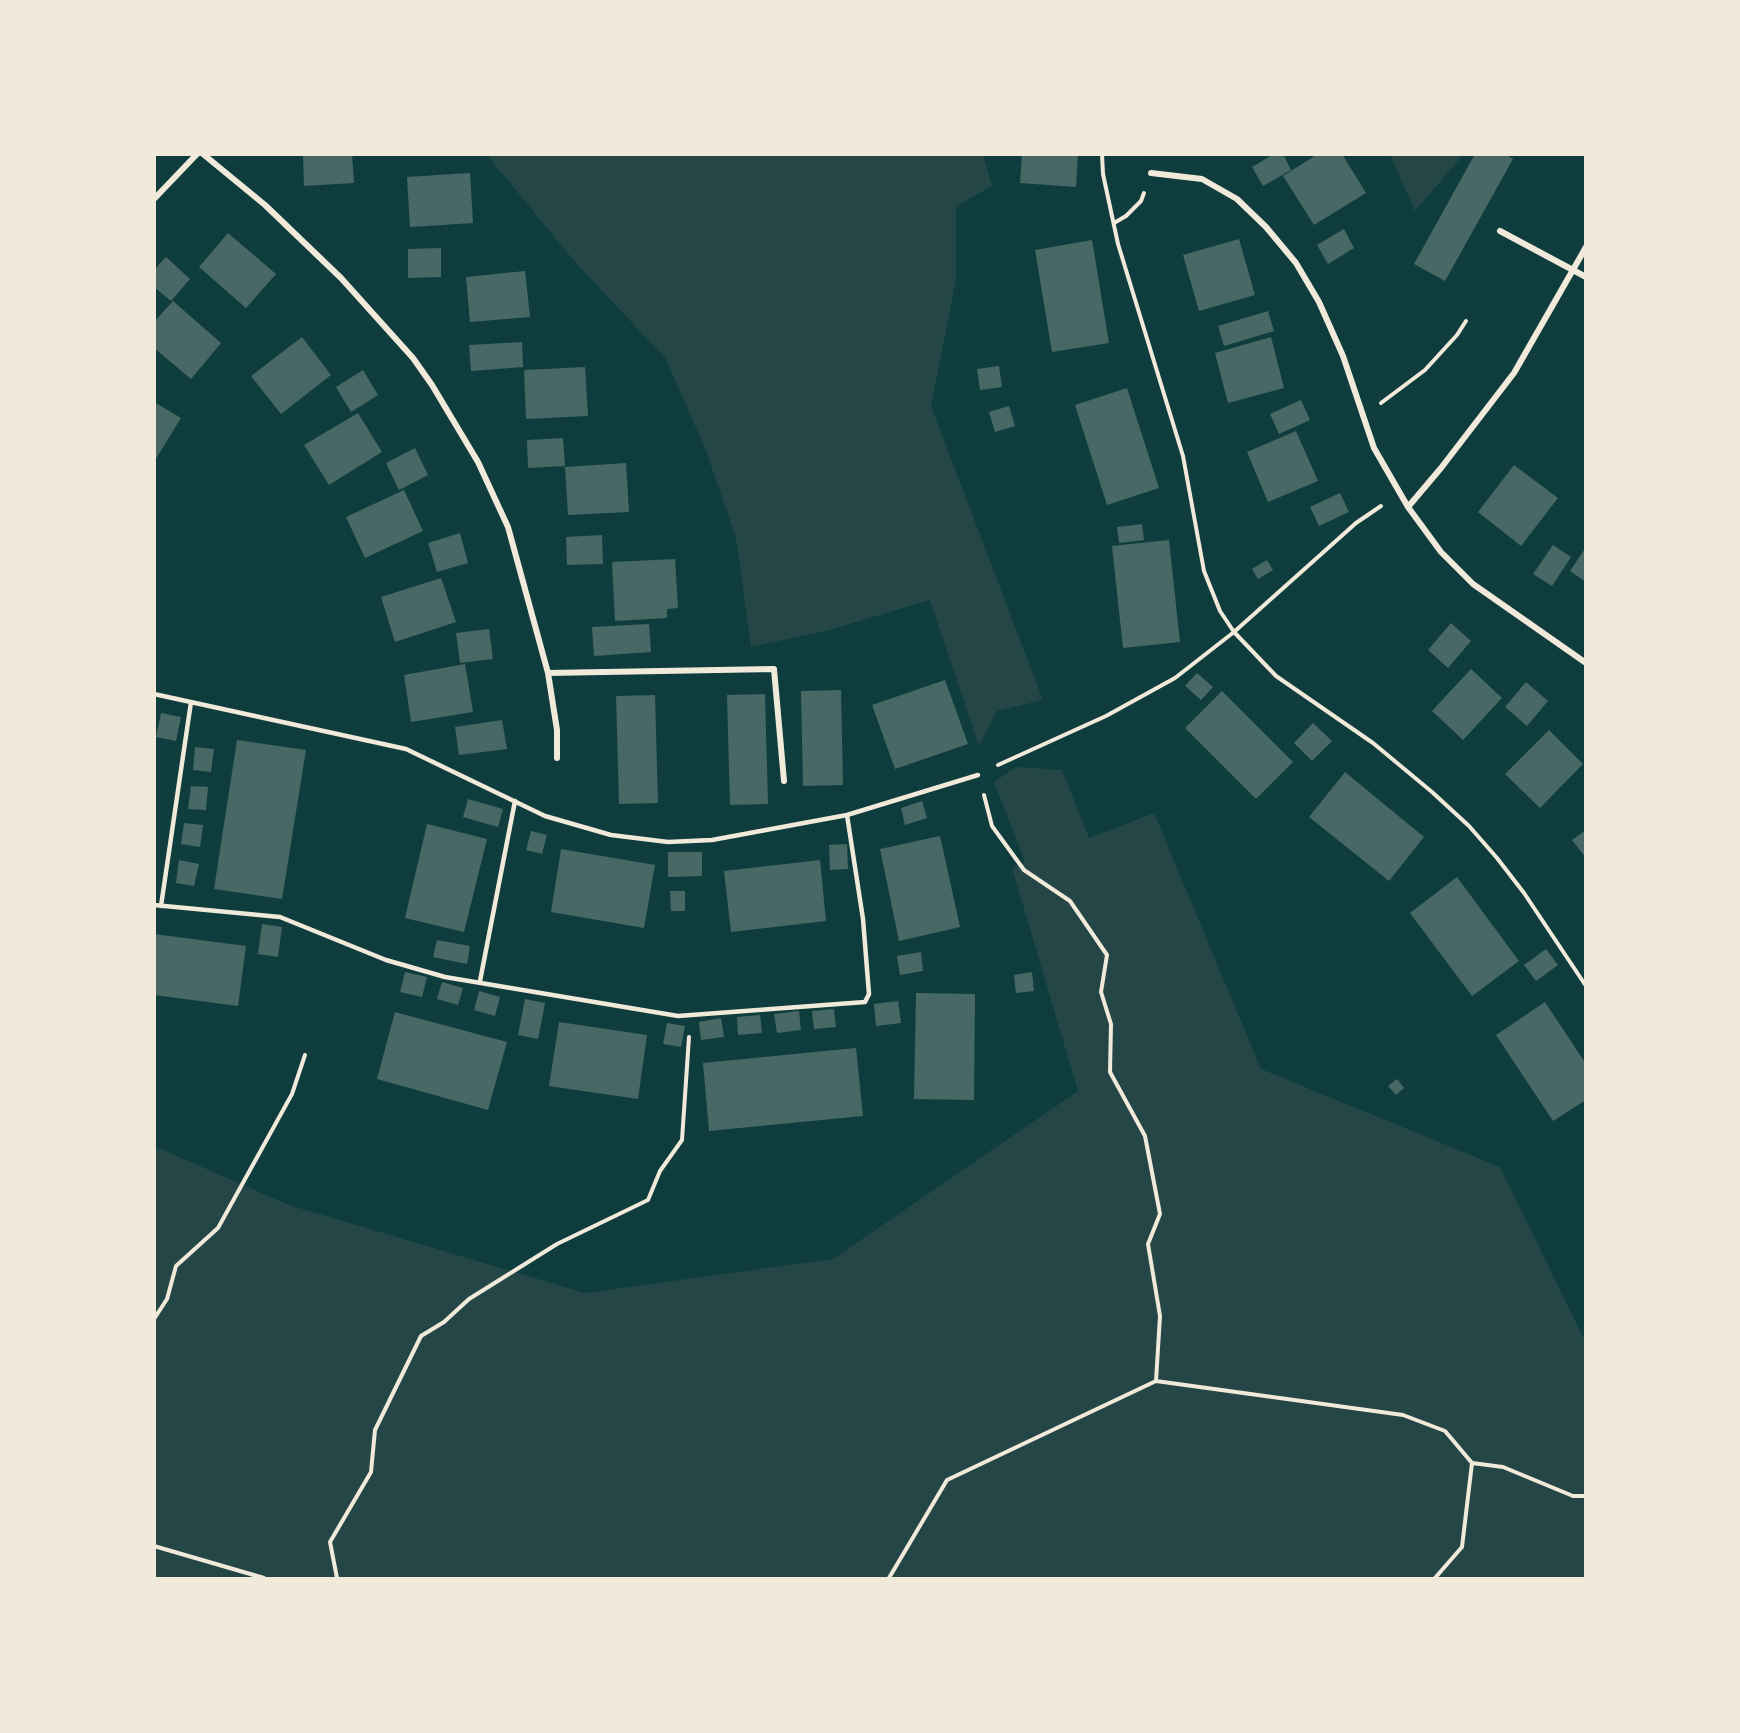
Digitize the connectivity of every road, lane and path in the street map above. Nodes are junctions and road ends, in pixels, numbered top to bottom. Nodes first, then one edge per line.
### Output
1 (197, 154) edge
2 (203, 154) edge
3 (1102, 154) edge
4 (1151, 173) joint
5 (154, 199) edge
6 (1114, 223) junction
7 (1500, 231) dead end
8 (1586, 248) edge
9 (1575, 270) junction
10 (1586, 277) edge
11 (1466, 321) dead end
12 (1362, 413) junction
13 (1400, 494) junction
14 (1408, 507) junction
15 (1234, 632) junction
16 (1586, 663) edge
17 (548, 673) junction
18 (154, 694) edge
19 (191, 702) junction
20 (557, 758) dead end
21 (978, 775) junction
22 (784, 781) dead end
23 (515, 801) junction
24 (847, 815) junction
25 (154, 905) edge
26 (161, 906) junction
27 (480, 981) junction
28 (1586, 986) edge
29 (691, 1016) junction
30 (305, 1055) dead end
31 (154, 1319) edge
32 (1156, 1381) junction
33 (1472, 1463) junction
34 (1586, 1496) edge
35 (154, 1546) edge
36 (264, 1578) edge
37 (337, 1578) edge
38 (889, 1578) edge
39 (1436, 1578) edge

1 - 5 street
2 - 17 street
3 - 6 path
4 - 6 path
4 - 12 street
6 - 15 path
7 - 9 street
8 - 9 street
9 - 10 street
9 - 14 street
11 - 12 path
12 - 13 street
13 - 14 street
13 - 15 path
14 - 16 street
15 - 21 path
15 - 28 path
17 - 20 street
17 - 22 street
18 - 19 lane
19 - 23 lane
19 - 26 lane
21 - 24 lane
21 - 32 path
23 - 24 lane
23 - 27 lane
24 - 29 lane
25 - 26 lane
26 - 27 lane
27 - 29 lane
29 - 37 path
30 - 31 path
32 - 33 path
32 - 38 path
33 - 34 path
33 - 39 path
35 - 36 path

